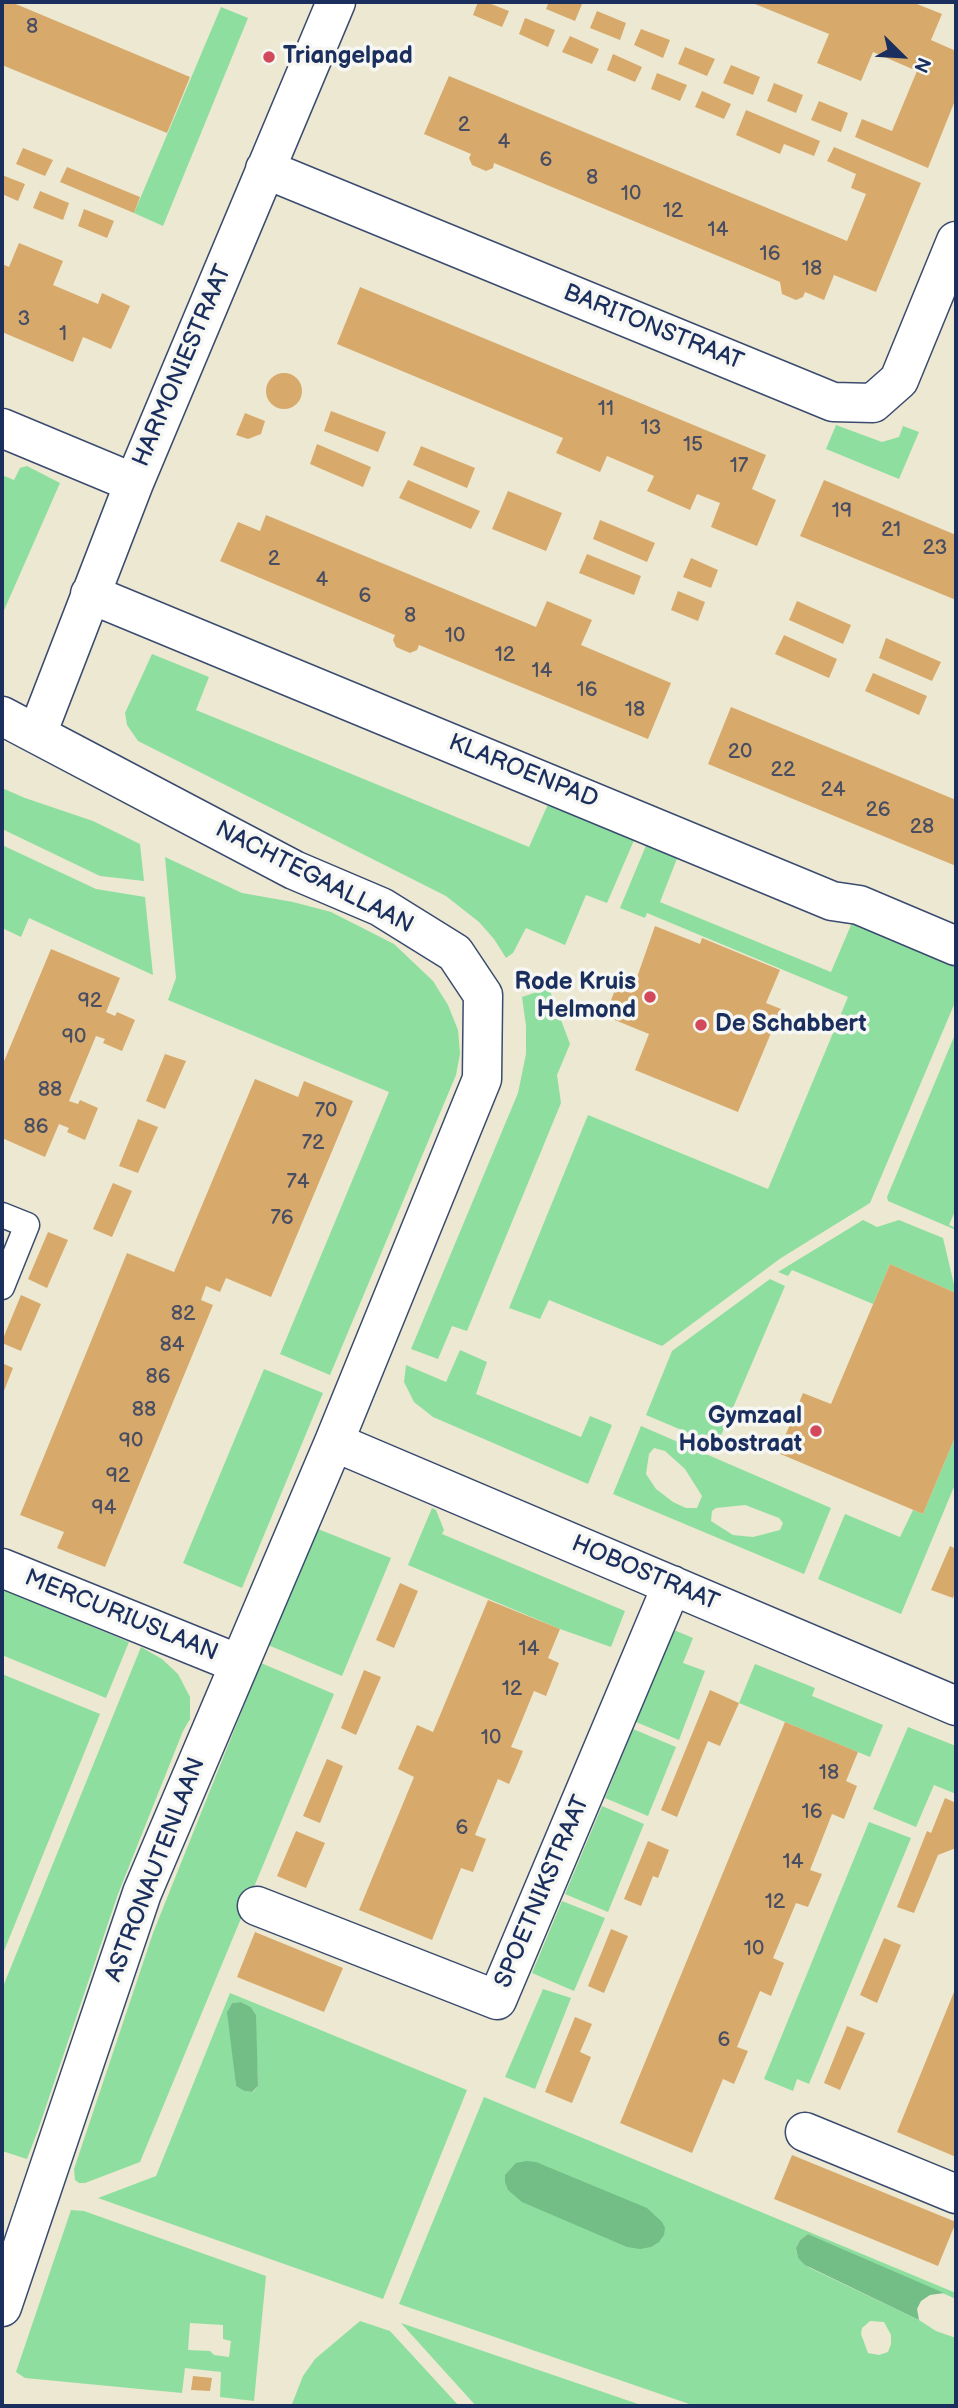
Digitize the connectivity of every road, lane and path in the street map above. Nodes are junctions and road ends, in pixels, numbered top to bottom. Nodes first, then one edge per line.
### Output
1 (336, 2) edge
2 (265, 169) junction
3 (956, 241) edge
4 (2, 428) edge
5 (134, 483) junction
6 (90, 594) junction
7 (2, 716) edge
8 (37, 734) junction
9 (956, 946) edge
10 (2, 1214) edge
11 (2, 1287) edge
12 (334, 1442) junction
13 (2, 1568) edge
14 (672, 1585) junction
15 (239, 1664) junction
16 (956, 1706) edge
17 (257, 1906) dead end
18 (806, 2132) dead end
19 (956, 2194) edge
20 (2, 2307) edge

1 - 2 street, HARMONIESTRAAT
2 - 3 street, BARITONSTRAAT
2 - 5 street, HARMONIESTRAAT
4 - 5 street
5 - 6 street, HARMONIESTRAAT
6 - 8 street, HARMONIESTRAAT
6 - 9 street, KLAROENPAD
7 - 8 street, NACHTEGAALLAAN
8 - 12 street, NACHTEGAALLAAN
10 - 11 lane
12 - 14 street, HOBOSTRAAT
12 - 15 street, ASTRONAUTENLAAN
13 - 15 street, MERCURIUSLAAN
14 - 16 street, HOBOSTRAAT
14 - 17 street, SPOETNIKSTRAAT
15 - 20 street, ASTRONAUTENLAAN
18 - 19 street

